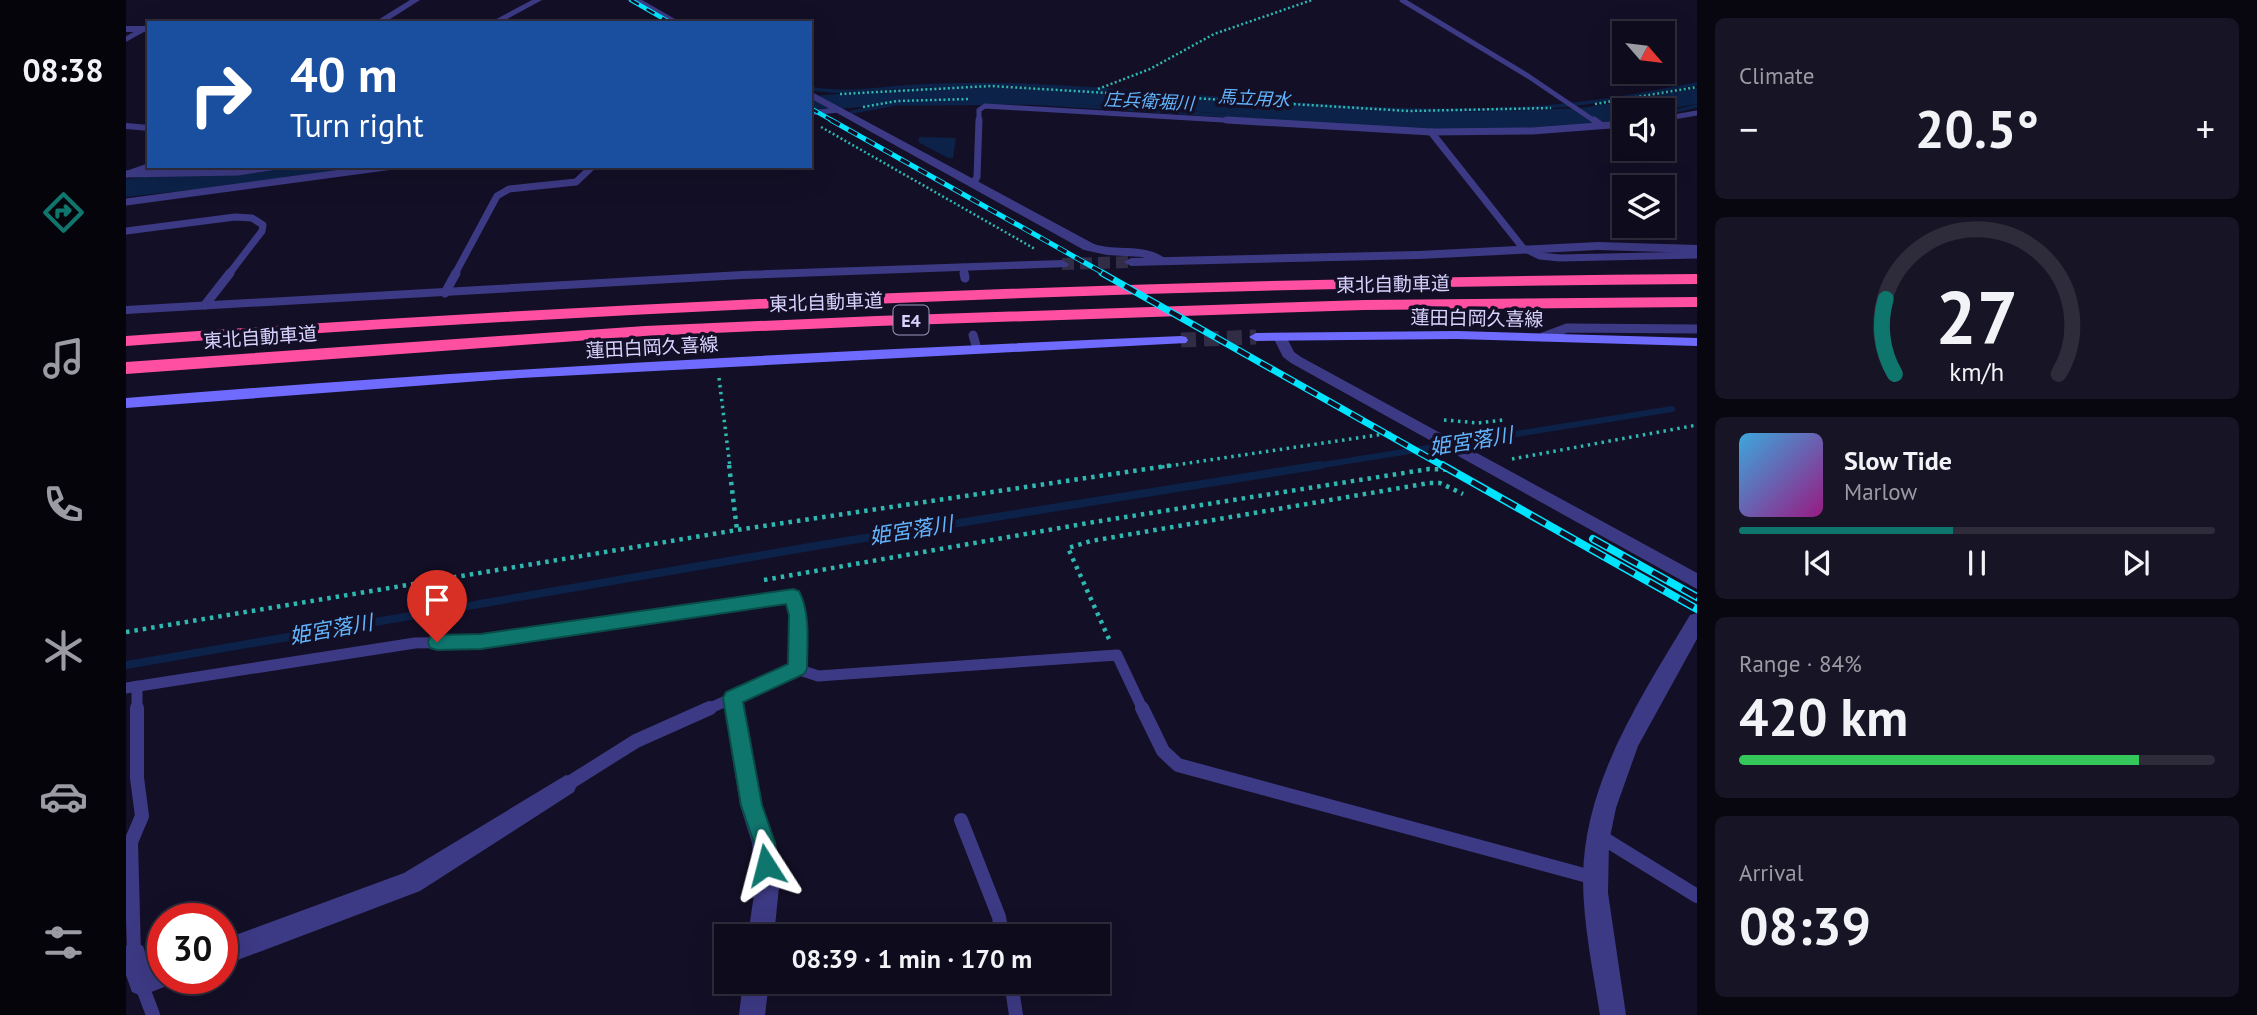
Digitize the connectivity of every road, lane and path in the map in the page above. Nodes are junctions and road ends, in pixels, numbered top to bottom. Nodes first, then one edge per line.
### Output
1 (416, 0) edge
2 (538, 0) edge
3 (636, 0) edge
4 (1312, 0) edge
5 (1402, 0) edge
6 (380, 21) edge
7 (497, 21) edge
8 (674, 21) edge
9 (126, 29) edge
10 (146, 29) edge
11 (126, 39) edge
12 (1697, 87) edge
13 (1094, 91) junction
14 (813, 96) edge
15 (1574, 108) junction
16 (837, 109) junction
17 (812, 113) edge
18 (1697, 113) edge
19 (1675, 117) edge
20 (817, 125) dead end
21 (1601, 125) junction
22 (1612, 125) edge
23 (126, 126) edge
24 (147, 128) edge
25 (1431, 132) junction
26 (147, 167) edge
27 (265, 168) edge
28 (378, 168) edge
29 (591, 168) edge
30 (127, 174) edge
31 (973, 184) junction
32 (126, 202) edge
33 (126, 231) edge
34 (1524, 248) junction
35 (1697, 249) edge
36 (1697, 254) edge
37 (1614, 257) junction
38 (1160, 260) junction
39 (1131, 262) tunnel mouth
40 (1039, 264) junction
41 (1062, 264) tunnel mouth
42 (1621, 264) dead end
43 (1697, 279) edge
44 (445, 293) junction
45 (1697, 302) edge
46 (205, 305) junction
47 (126, 310) edge
48 (1674, 317) dead end
49 (1685, 329) junction
50 (1697, 329) edge
51 (1256, 337) tunnel mouth
52 (1280, 337) junction
53 (1543, 338) junction
54 (1181, 340) tunnel mouth
55 (126, 341) edge
56 (1697, 342) edge
57 (718, 363) junction
58 (126, 368) edge
59 (126, 403) edge
60 (1503, 420) dead end
61 (1413, 424) junction
62 (1697, 425) edge
63 (1490, 468) junction
64 (1463, 494) dead end
65 (737, 530) junction
66 (751, 582) dead end
67 (1697, 582) edge
68 (1697, 621) edge
69 (126, 632) edge
70 (1116, 655) junction
71 (797, 669) junction
72 (131, 687) edge
73 (733, 698) junction
74 (132, 781) edge
75 (566, 785) joint
76 (961, 820) dead end
77 (1597, 835) junction
78 (1595, 878) junction
79 (1697, 896) edge
80 (762, 924) edge
81 (1000, 924) edge
82 (238, 947) edge
83 (130, 958) edge
84 (147, 974) edge
85 (152, 994) edge
86 (755, 994) edge
87 (1013, 994) edge
88 (153, 1015) edge
89 (752, 1015) edge
90 (1016, 1015) edge
91 (1613, 1015) edge

1 - 6 street
2 - 7 street
3 - 8 street
4 - 13 path
5 - 15 lane
9 - 10 street
10 - 11 lane
12 - 15 path
13 - 14 path
13 - 15 path
14 - 16 street
15 - 21 lane
16 - 17 lane
16 - 31 street
18 - 19 lane
20 - 40 path
21 - 22 lane
21 - 25 lane
23 - 24 street
25 - 31 lane
25 - 34 lane
26 - 30 street
27 - 30 lane
28 - 32 lane
29 - 44 lane
31 - 38 street
33 - 46 lane
34 - 35 street
34 - 37 lane
34 - 38 street
36 - 37 lane
37 - 42 lane
38 - 39 street
40 - 41 street
40 - 44 street
43 - 55 highway, 東北自動車道 / E4
44 - 46 street
45 - 58 highway, 東北自動車道 / E4
46 - 47 street
48 - 49 lane
49 - 50 lane
49 - 53 lane
51 - 52 main road, 蓮田白岡久喜線
52 - 53 main road, 蓮田白岡久喜線
52 - 61 street
53 - 56 main road, 蓮田白岡久喜線
54 - 57 main road, 蓮田白岡久喜線
57 - 59 main road, 蓮田白岡久喜線
57 - 65 path
60 - 61 path
61 - 63 street
61 - 65 path
62 - 63 path
63 - 66 path
63 - 67 street
64 - 70 path
65 - 69 path
68 - 77 street
70 - 71 lane
70 - 78 lane
71 - 72 lane
71 - 73 lane
72 - 74 lane
73 - 75 lane
73 - 80 street
74 - 83 lane
75 - 82 street
76 - 81 lane
77 - 78 street
77 - 79 lane
78 - 91 street
83 - 84 street
85 - 88 lane
86 - 89 street
87 - 90 lane

